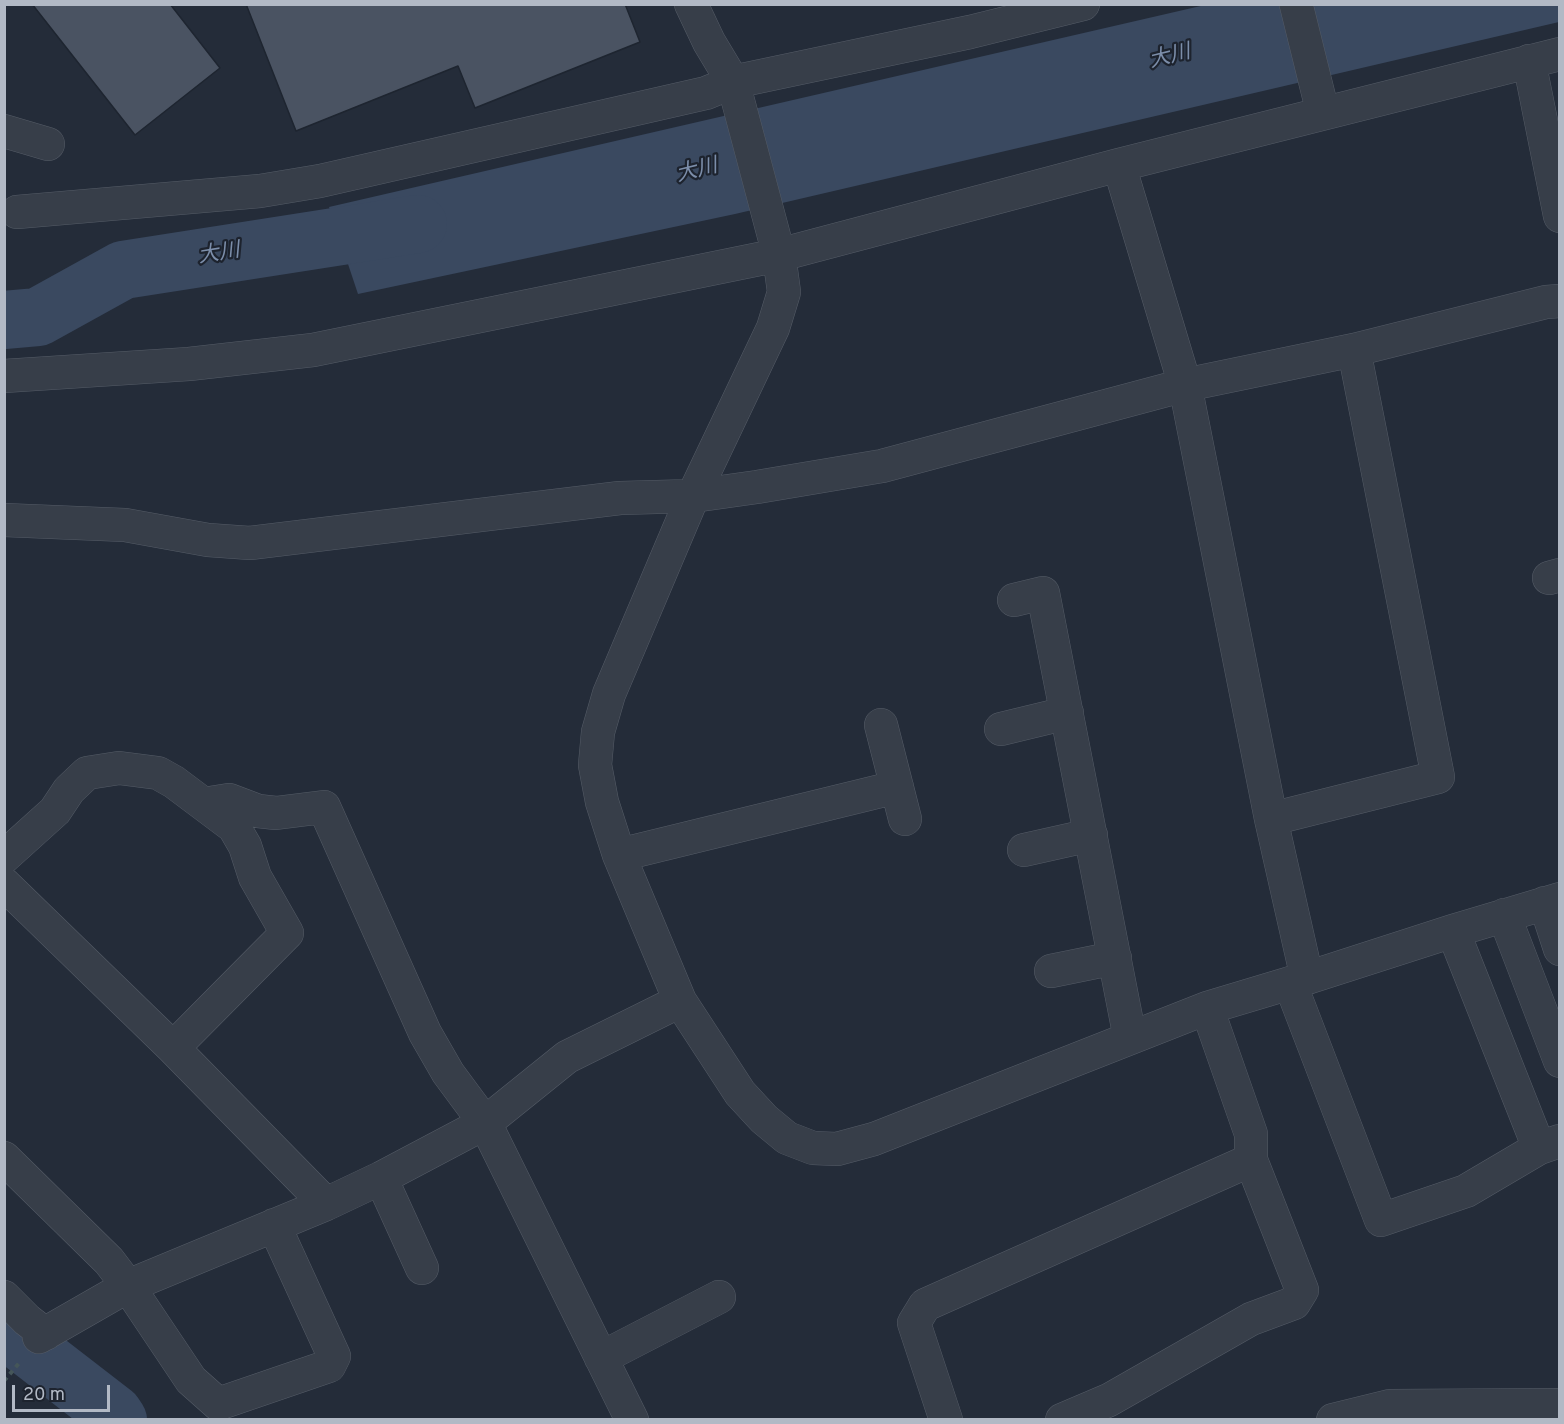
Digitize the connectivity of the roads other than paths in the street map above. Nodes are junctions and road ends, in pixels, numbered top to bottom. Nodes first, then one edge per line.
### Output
1 (691, 4) edge
2 (1083, 4) edge
3 (1296, 4) edge
4 (1544, 58) edge
5 (735, 88) junction
6 (1322, 107) junction
7 (4, 131) edge
8 (48, 144) dead end
9 (1119, 165) junction
10 (17, 212) dead end
11 (1560, 216) edge
12 (776, 245) junction
13 (1560, 301) edge
14 (1354, 350) junction
15 (4, 376) edge
16 (1185, 385) junction
17 (693, 495) junction
18 (4, 520) edge
19 (1014, 600) dead end
20 (1066, 713) junction
21 (881, 725) dead end
22 (1001, 729) dead end
23 (897, 787) junction
24 (204, 804) junction
25 (905, 819) dead end
26 (1271, 819) junction
27 (1090, 835) junction
28 (1024, 850) dead end
29 (619, 855) junction
30 (4, 857) edge
31 (4, 884) edge
32 (1552, 901) edge
33 (1504, 915) junction
34 (1453, 931) junction
35 (1560, 949) edge
36 (1115, 958) junction
37 (1051, 971) dead end
38 (1299, 981) junction
39 (680, 1000) junction
40 (1207, 1008) junction
41 (1131, 1038) junction
42 (173, 1048) junction
43 (1560, 1061) edge
44 (486, 1124) junction
45 (1549, 1144) edge
46 (4, 1158) edge
47 (1251, 1160) junction
48 (381, 1178) junction
49 (326, 1204) junction
50 (274, 1225) junction
51 (422, 1268) dead end
52 (128, 1286) junction
53 (4, 1297) edge
54 (719, 1297) dead end
55 (601, 1358) junction
56 (1560, 1405) edge
57 (941, 1418) edge
58 (632, 1419) edge
59 (1062, 1419) edge
60 (1333, 1419) edge

1 - 5 street
2 - 5 street
3 - 6 street
4 - 6 street
4 - 11 street
5 - 10 street
5 - 12 street
6 - 9 street
7 - 8 street
9 - 12 street
9 - 16 street
12 - 15 street
12 - 17 street
13 - 14 street
14 - 16 street
14 - 26 street
16 - 17 street
16 - 26 street
17 - 18 street
17 - 29 street
19 - 20 street
20 - 22 street
20 - 27 street
21 - 23 street
23 - 25 street
23 - 29 street
24 - 30 street
24 - 42 street
24 - 44 street
26 - 38 street
27 - 28 street
27 - 36 street
29 - 39 street
31 - 42 street
32 - 33 street
32 - 35 street
33 - 34 street
33 - 43 street
34 - 38 street
34 - 45 street
36 - 37 street
36 - 41 street
38 - 40 street
38 - 45 street
39 - 41 street
39 - 44 street
40 - 41 street
40 - 47 street
42 - 49 street
44 - 48 street
44 - 55 street
46 - 52 street
47 - 57 street
47 - 59 street
48 - 49 street
48 - 51 street
49 - 50 street
50 - 52 street
50 - 52 street
52 - 53 street
54 - 55 street
55 - 58 street
56 - 60 street

